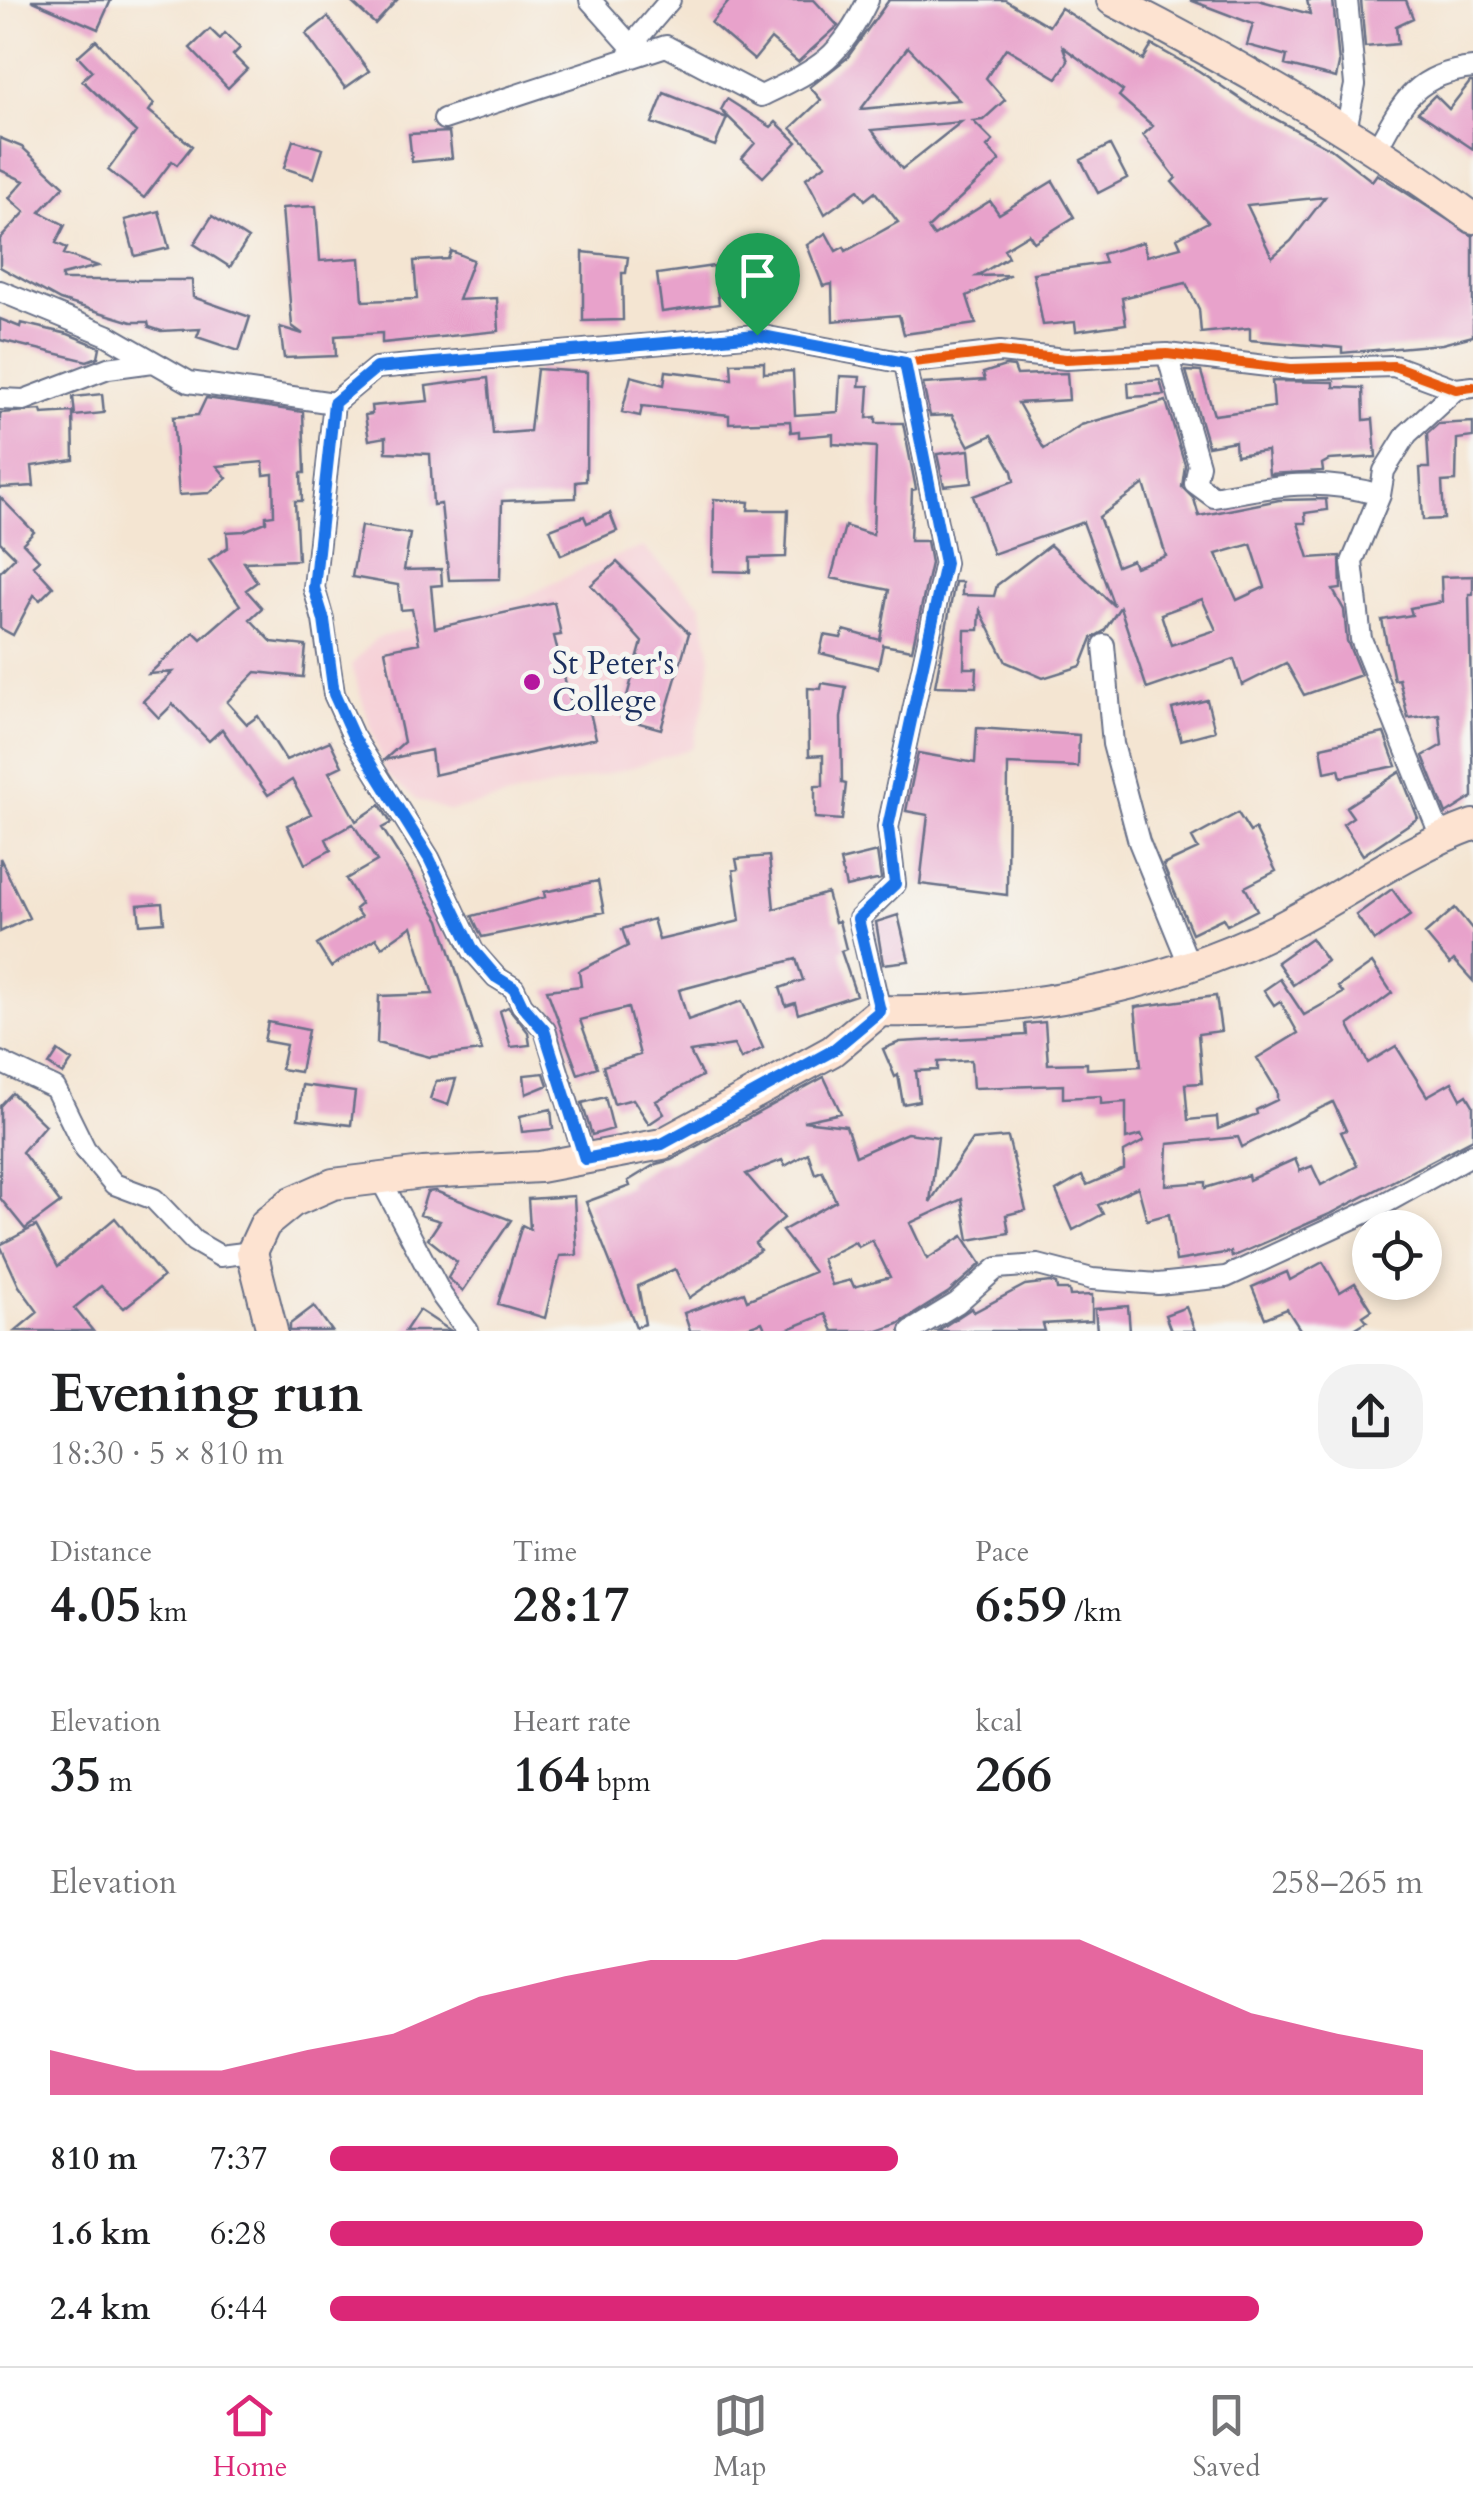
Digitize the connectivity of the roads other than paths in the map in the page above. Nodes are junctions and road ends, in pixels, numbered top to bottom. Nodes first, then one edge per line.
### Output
1 (590, 0) edge
2 (670, 0) edge
3 (868, 0) edge
4 (1112, 0) edge
5 (1347, 0) edge
6 (631, 46) junction
7 (666, 46) junction
8 (1473, 68) edge
9 (444, 119) dead end
10 (1346, 135) junction
11 (1375, 152) junction
12 (1473, 218) edge
13 (0, 291) edge
14 (1167, 354) junction
15 (153, 362) junction
16 (905, 363) junction
17 (1465, 388) edge
18 (0, 399) edge
19 (334, 403) junction
20 (1380, 495) junction
21 (1104, 645) dead end
22 (1473, 826) edge
23 (1441, 837) junction
24 (1191, 969) junction
25 (880, 1011) junction
26 (0, 1062) edge
27 (1473, 1154) edge
28 (585, 1159) junction
29 (380, 1178) junction
30 (252, 1252) junction
31 (272, 1331) edge
32 (468, 1331) edge
33 (911, 1331) edge

1 - 6 street
2 - 6 street
3 - 7 street
4 - 10 main road
5 - 10 street
6 - 7 street
7 - 9 street
8 - 11 street
10 - 11 main road
11 - 12 main road
13 - 15 street
14 - 16 street
14 - 17 street
14 - 20 street
15 - 18 street
15 - 19 street
16 - 19 street
16 - 25 street
17 - 20 street
19 - 28 street
20 - 23 street
21 - 24 street
22 - 23 main road
23 - 24 main road
24 - 25 main road
25 - 28 main road
26 - 30 street
27 - 33 street
28 - 29 main road
29 - 30 main road
29 - 32 street
30 - 31 main road

